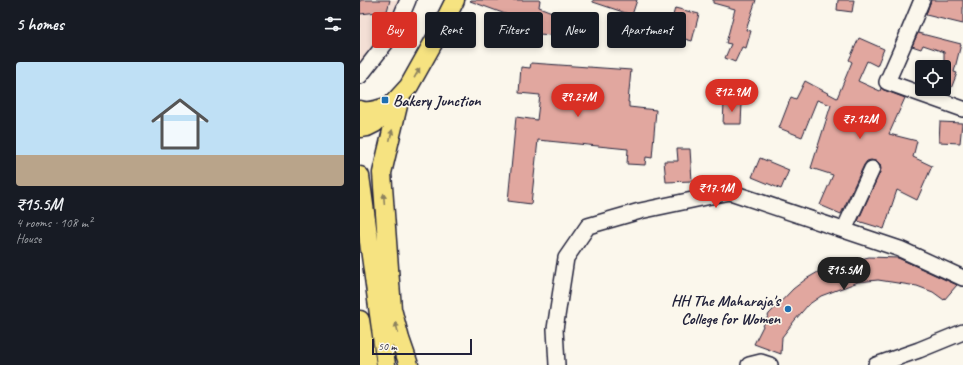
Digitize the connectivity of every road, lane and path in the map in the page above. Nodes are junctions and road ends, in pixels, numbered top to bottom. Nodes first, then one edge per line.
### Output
1 (408, 0) edge
2 (455, 0) edge
3 (922, 0) edge
4 (360, 76) edge
5 (396, 101) junction
6 (963, 109) edge
7 (360, 110) edge
8 (360, 128) edge
9 (872, 169) dead end
10 (382, 173) junction
11 (360, 179) edge
12 (844, 230) junction
13 (360, 241) edge
14 (963, 278) edge
15 (360, 320) edge
16 (963, 332) edge
17 (371, 357) edge
18 (386, 365) edge
19 (408, 365) edge
20 (557, 365) edge
21 (749, 365) edge
22 (770, 365) edge
23 (876, 365) edge

1 - 4 street
5 -> 2 main road
3 - 6 street
5 - 7 main road
5 - 8 main road
10 -> 5 main road
9 - 12 street
10 - 11 main road
19 -> 10 main road
11 - 18 main road
12 - 14 street
12 - 20 street
13 - 17 main road
15 - 17 main road
16 - 23 street
21 - 22 street

